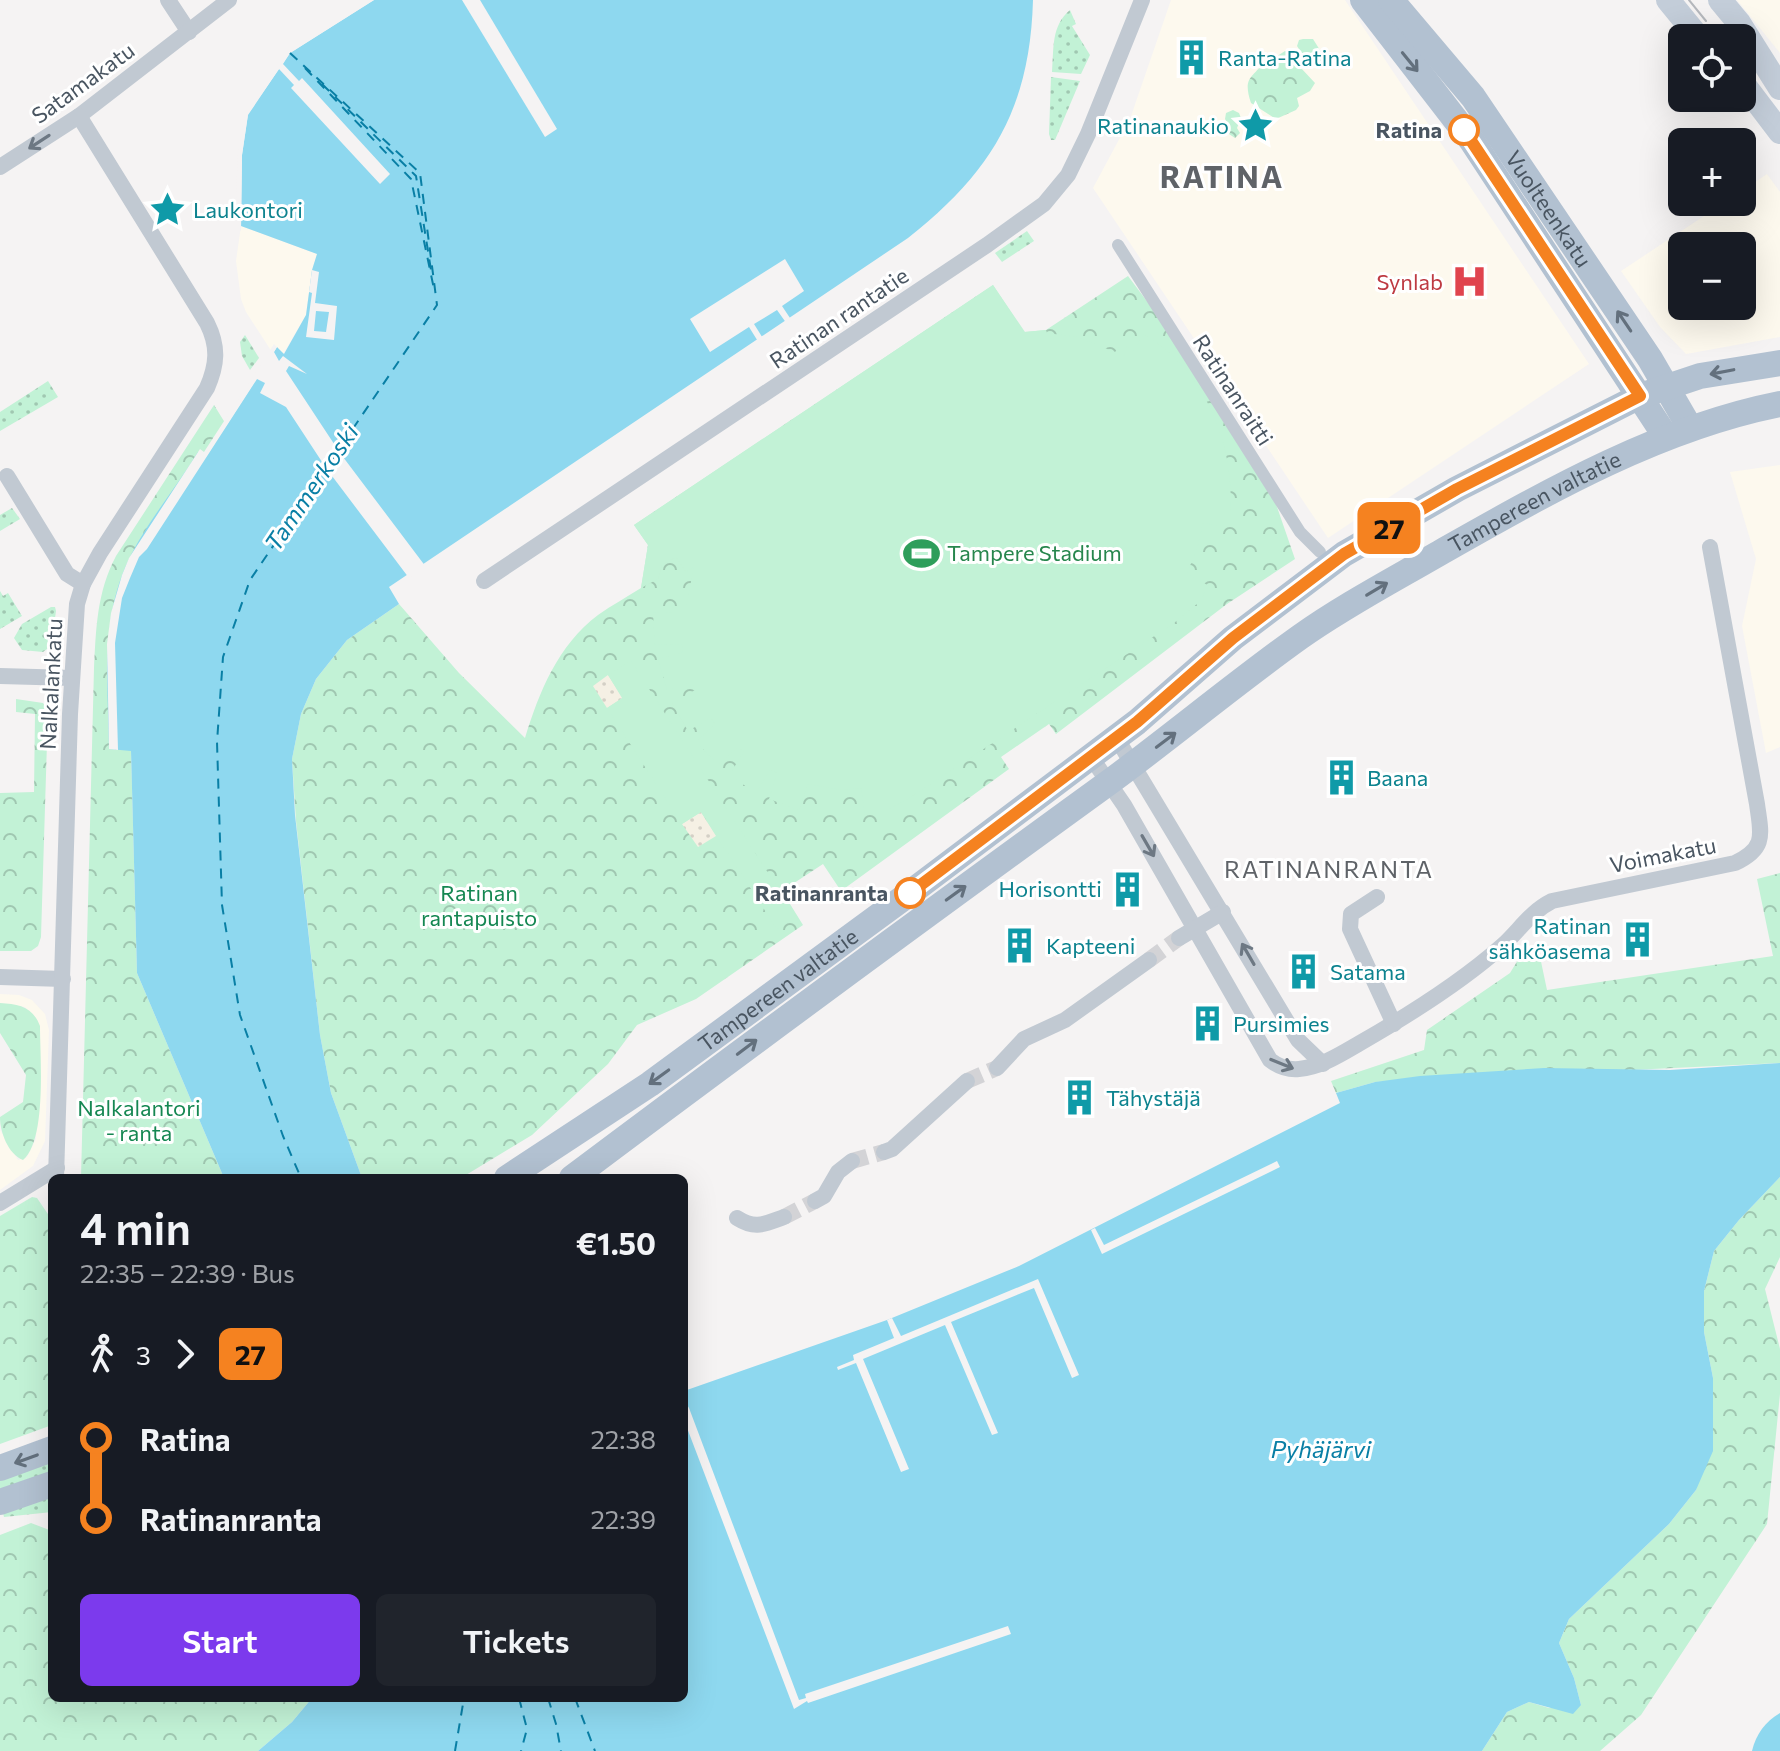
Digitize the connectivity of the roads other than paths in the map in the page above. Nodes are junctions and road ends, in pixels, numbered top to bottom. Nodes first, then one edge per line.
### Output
1 (168, 0) edge
2 (229, 0) edge
3 (1142, 0) edge
4 (1363, 0) edge
5 (1391, 0) edge
6 (1668, 0) edge
7 (1720, 0) edge
8 (1688, 24) edge
9 (189, 32) junction
10 (1780, 88) edge
11 (1756, 100) edge
12 (79, 116) junction
13 (1780, 132) edge
14 (0, 167) edge
15 (1118, 245) dead end
16 (1780, 363) edge
17 (1666, 386) junction
18 (1640, 396) junction
19 (1780, 404) edge
20 (1678, 433) junction
21 (7, 476) dead end
22 (1710, 547) dead end
23 (1320, 552) dead end
24 (484, 581) dead end
25 (83, 584) junction
26 (0, 676) edge
27 (72, 678) junction
28 (1116, 737) junction
29 (1091, 757) junction
30 (1134, 764) junction
31 (1109, 782) junction
32 (1377, 897) dead end
33 (1223, 912) junction
34 (1197, 929) junction
35 (1179, 938) tunnel mouth
36 (1149, 960) tunnel mouth
37 (0, 977) edge
38 (63, 979) junction
39 (1394, 1024) junction
40 (1323, 1064) junction
41 (997, 1068) tunnel mouth
42 (967, 1081) tunnel mouth
43 (884, 1152) tunnel mouth
44 (852, 1161) tunnel mouth
45 (57, 1173) edge
46 (513, 1174) edge
47 (577, 1174) edge
48 (48, 1178) edge
49 (815, 1201) tunnel mouth
50 (0, 1203) edge
51 (784, 1217) tunnel mouth
52 (737, 1218) dead end
53 (48, 1450) edge
54 (0, 1468) edge
55 (48, 1485) edge
56 (0, 1502) edge

1 - 9 street
2 - 9 street, Satamakatu
3 - 24 street, Ratinan rantatie
4 -> 18 main road, Vuolteenkatu
17 -> 5 main road, Vuolteenkatu
6 - 8 main road
7 - 10 main road
9 - 12 street, Satamakatu
11 - 13 main road
12 -> 14 street, Satamakatu
12 - 25 street, Nalkalankatu
15 - 23 street, Ratinanraitti
16 -> 17 main road, Tampereen valtatie
17 - 18 main road, Tampereen valtatie
17 - 20 main road, Vuolteenkatu
18 - 20 main road, Vuolteenkatu
18 - 28 main road, Tampereen valtatie
19 - 20 main road, Tampereen valtatie
30 -> 20 main road, Tampereen valtatie
21 - 25 street
22 - 39 street, Voimakatu
25 - 27 street, Nalkalankatu
26 - 27 street
27 - 38 street, Nalkalankatu
28 - 29 main road, Tampereen valtatie
28 - 30 street
29 - 31 street, Voimakatu
29 -> 46 main road, Tampereen valtatie
30 - 31 main road, Tampereen valtatie
30 - 33 street
31 -> 34 street, Voimakatu
47 -> 31 main road, Tampereen valtatie
32 - 39 street
33 - 34 street
40 -> 33 street
34 - 35 street
34 -> 40 street, Voimakatu
36 - 41 street
37 - 38 street
38 - 45 street, Nalkalankatu
39 - 40 street, Voimakatu
42 - 43 street
44 - 49 street
48 - 50 street, Nalkalankatu
51 - 52 street
53 -> 54 main road
55 - 56 main road

